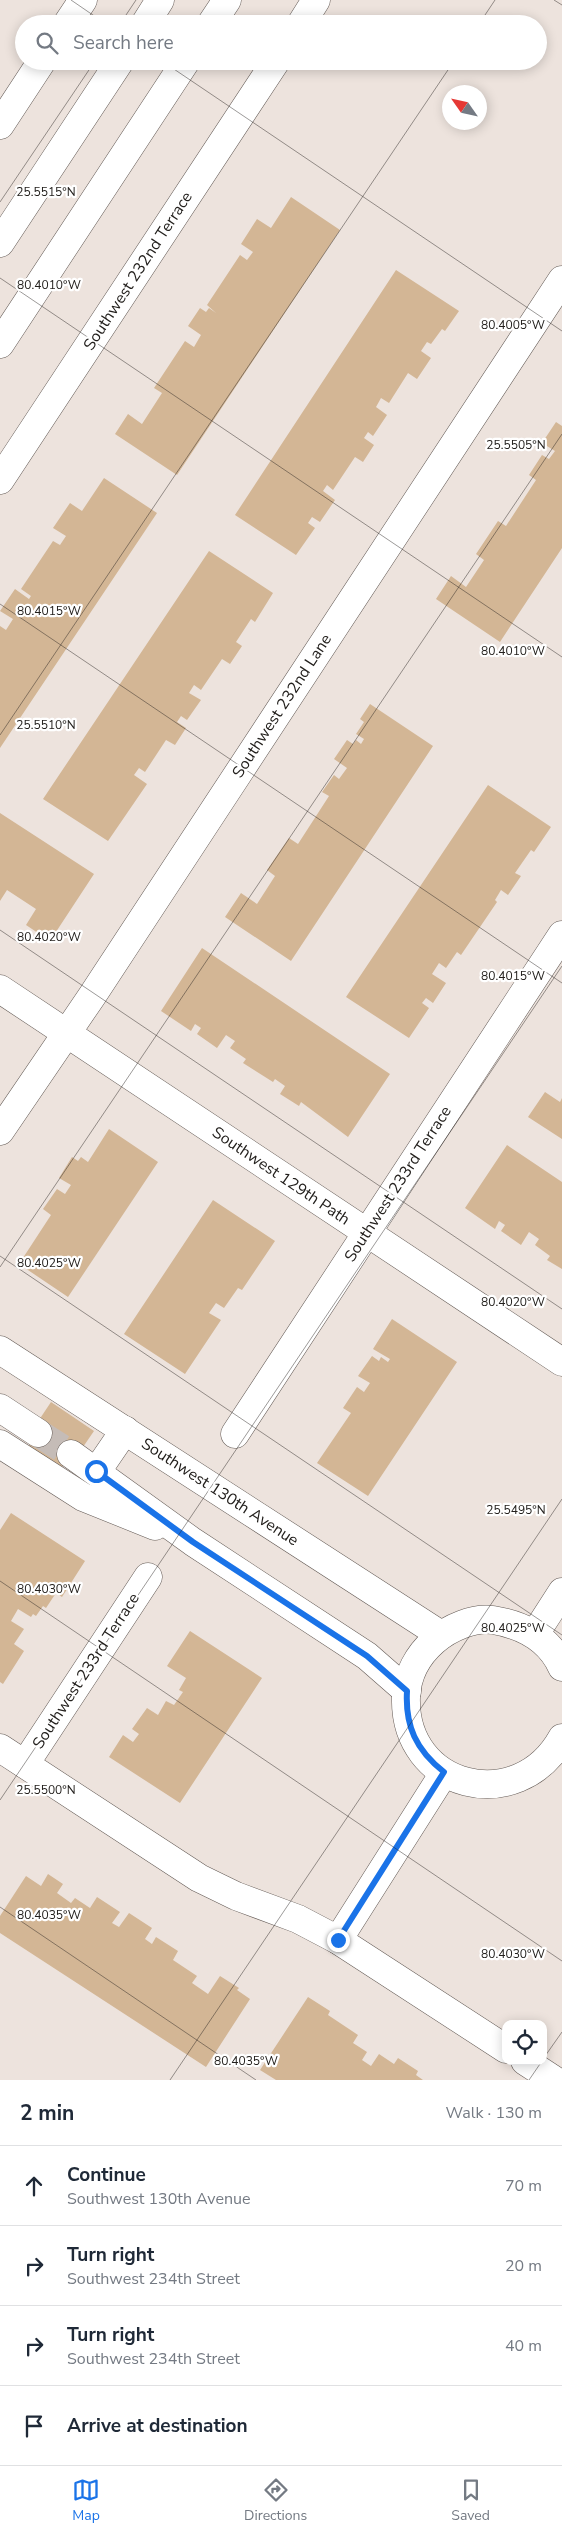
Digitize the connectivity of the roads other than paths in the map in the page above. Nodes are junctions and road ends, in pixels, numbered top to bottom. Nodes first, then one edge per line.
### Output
1 (82, 0) edge
2 (160, 0) edge
3 (227, 0) edge
4 (316, 0) edge
5 (73, 15) edge
6 (150, 15) edge
7 (217, 15) edge
8 (307, 15) edge
9 (36, 70) edge
10 (114, 70) edge
11 (180, 70) edge
12 (270, 70) edge
13 (0, 125) edge
14 (0, 243) edge
15 (562, 280) edge
16 (0, 344) edge
17 (0, 480) edge
18 (562, 935) edge
19 (0, 990) edge
20 (67, 1034) junction
21 (0, 1131) edge
22 (366, 1233) junction
23 (0, 1350) edge
24 (562, 1362) edge
25 (0, 1408) edge
26 (125, 1430) junction
27 (38, 1433) tunnel mouth
28 (235, 1434) dead end
29 (0, 1444) edge
30 (70, 1454) tunnel mouth
31 (96, 1471) junction
32 (193, 1542) junction
33 (148, 1577) dead end
34 (562, 1592) edge
35 (535, 1634) junction
36 (441, 1635) junction
37 (562, 1667) edge
38 (407, 1691) junction
39 (562, 1738) edge
40 (0, 1748) edge
41 (25, 1764) junction
42 (444, 1772) junction
43 (338, 1940) junction
44 (502, 2046) edge
45 (531, 2065) edge
46 (554, 2080) edge

1 - 5 street
2 - 6 street
3 - 7 street
4 - 8 street
9 - 13 street
10 - 14 street
11 - 16 street
12 - 17 street, Southwest 232nd Terrace
15 - 20 street, Southwest 232nd Lane
18 - 22 street, Southwest 233rd Terrace
19 - 20 street, Southwest 129th Path
20 - 21 street, Southwest 232nd Lane
20 - 22 street, Southwest 129th Path
22 - 24 street, Southwest 129th Path
22 - 28 street, Southwest 233rd Terrace
23 - 26 street, Southwest 130th Avenue
25 - 27 street
26 - 31 street
26 - 36 street, Southwest 130th Avenue
29 - 32 street
30 - 31 street
31 - 32 street
32 - 38 street
33 - 41 street, Southwest 233rd Terrace
34 - 35 street
35 - 36 street
35 - 37 street
36 - 38 street
38 - 42 street
39 - 42 street
40 - 41 street
41 - 43 street
42 - 43 street
43 - 44 street
45 - 46 street

